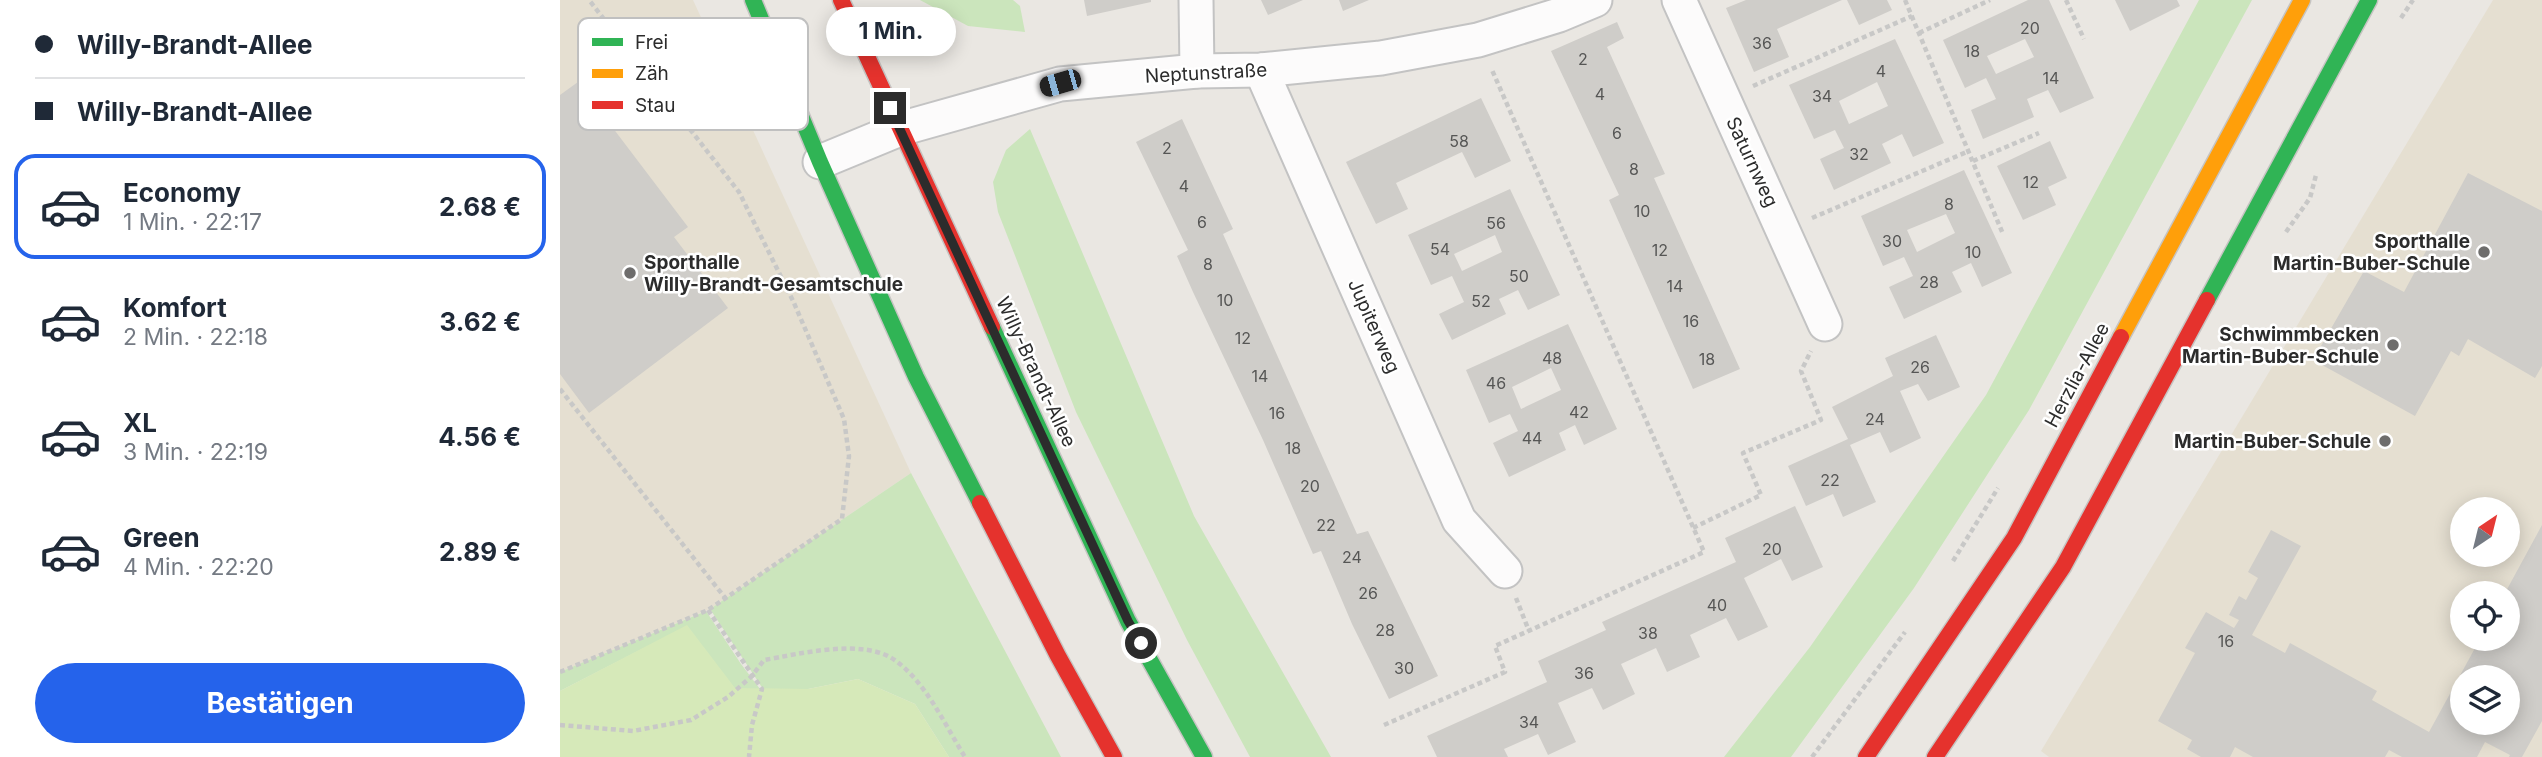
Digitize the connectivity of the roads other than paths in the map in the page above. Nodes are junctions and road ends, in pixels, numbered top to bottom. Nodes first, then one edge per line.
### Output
1 (753, 0) edge
2 (841, 0) edge
3 (1196, 0) edge
4 (1595, 0) edge
5 (1679, 0) edge
6 (2302, 0) edge
7 (2369, 0) edge
8 (760, 18) edge
9 (1261, 70) junction
10 (1197, 71) junction
11 (900, 129) junction
12 (807, 130) edge
13 (820, 162) junction
14 (1825, 324) road end
15 (1505, 571) dead end
16 (1114, 757) edge
17 (1204, 757) edge
18 (1867, 757) edge
19 (1936, 757) edge

1 - 8 main road
2 - 11 main road, Willy-Brandt-Allee
3 - 10 street
4 - 9 street, Neptunstraße
5 - 14 street, Saturnweg
6 - 18 main road, Herzlia-Allee
7 - 19 main road
9 - 10 street, Neptunstraße
9 - 15 street, Jupiterweg
10 - 11 street, Neptunstraße
11 - 13 street, Neptunstraße
11 - 17 main road, Willy-Brandt-Allee
12 - 13 main road
13 - 16 main road

